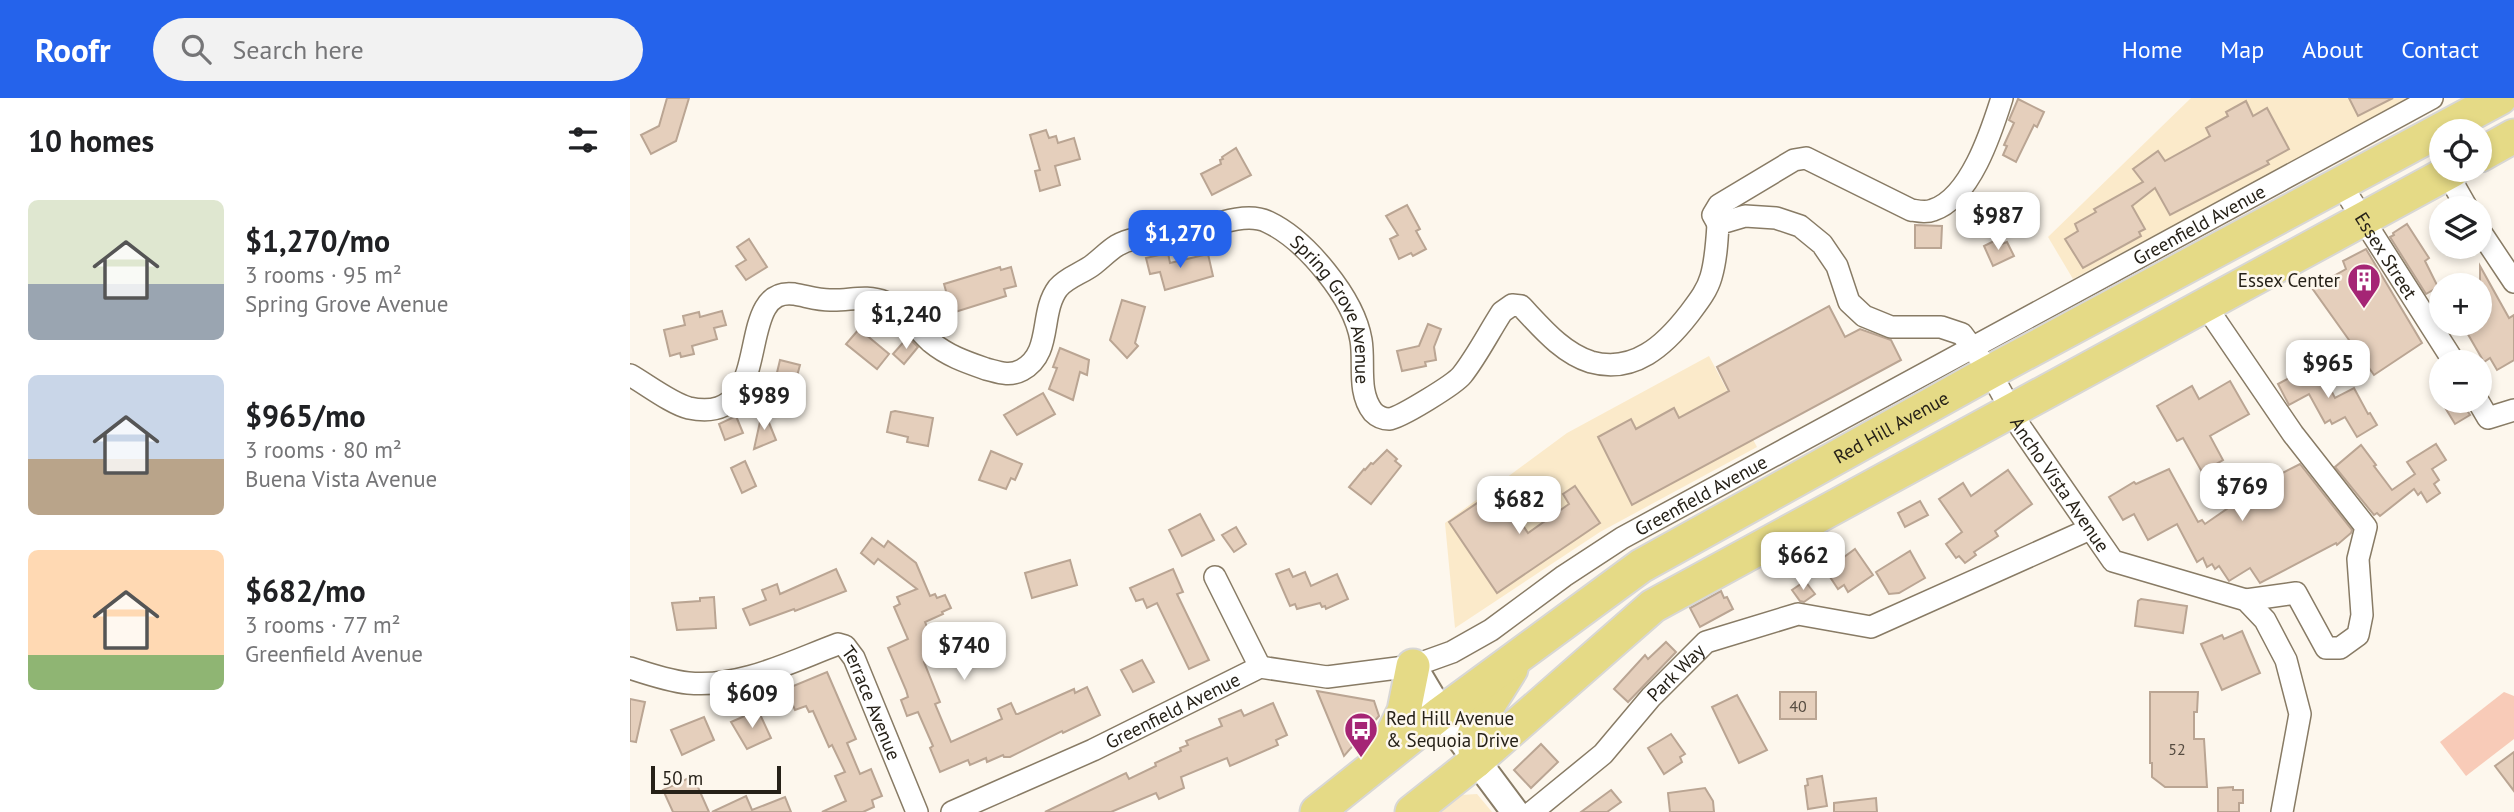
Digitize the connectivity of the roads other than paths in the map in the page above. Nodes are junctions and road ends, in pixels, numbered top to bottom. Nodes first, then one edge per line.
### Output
1 (2003, 98) edge
2 (2432, 98) edge
3 (2500, 98) edge
4 (2514, 136) edge
5 (2492, 148) edge
6 (2430, 182) edge
7 (2340, 183) junction
8 (2362, 219) junction
9 (1718, 224) junction
10 (2492, 249) edge
11 (2514, 282) edge
12 (2205, 305) junction
13 (2446, 350) edge
14 (1982, 359) junction
15 (630, 374) edge
16 (2514, 410) edge
17 (2010, 411) junction
18 (2485, 413) edge
19 (2090, 529) junction
20 (1215, 578) dead end
21 (2246, 600) junction
22 (1519, 655) junction
23 (1413, 666) junction
24 (1260, 667) junction
25 (630, 668) edge
26 (1441, 713) junction
27 (1476, 761) junction
28 (1379, 762) junction
29 (917, 812) edge
30 (952, 812) edge
31 (1317, 812) edge
32 (1412, 812) edge
33 (1515, 812) edge
34 (1532, 812) edge
35 (2281, 812) edge

1 - 9 street
2 - 14 street, Greenfield Avenue
3 - 7 main road, Red Hill Avenue
4 - 5 main road
6 - 8 main road
7 - 8 street, Essex Street
7 - 14 main road, Red Hill Avenue
8 - 12 main road
8 - 13 street, Essex Street
9 - 14 street
9 - 15 street, Spring Grove Avenue
10 - 11 street
12 - 17 main road
12 - 21 street
14 - 17 street, Ancho Vista Avenue
14 - 22 main road, Red Hill Avenue
14 - 23 street, Greenfield Avenue
16 - 18 street
17 - 19 street, Ancho Vista Avenue
17 - 27 main road
19 - 21 street, Ancho Vista Avenue
19 - 34 street, Park Way
20 - 24 street
21 - 35 street
22 - 26 main road, Red Hill Avenue
22 - 27 main road
23 - 24 street, Greenfield Avenue
23 - 26 street
23 - 28 main road
24 - 30 street, Greenfield Avenue
25 - 29 street, Terrace Avenue
26 - 27 street
26 - 28 main road, Red Hill Avenue
27 - 32 main road
27 - 33 street
28 - 31 main road, Red Hill Avenue

